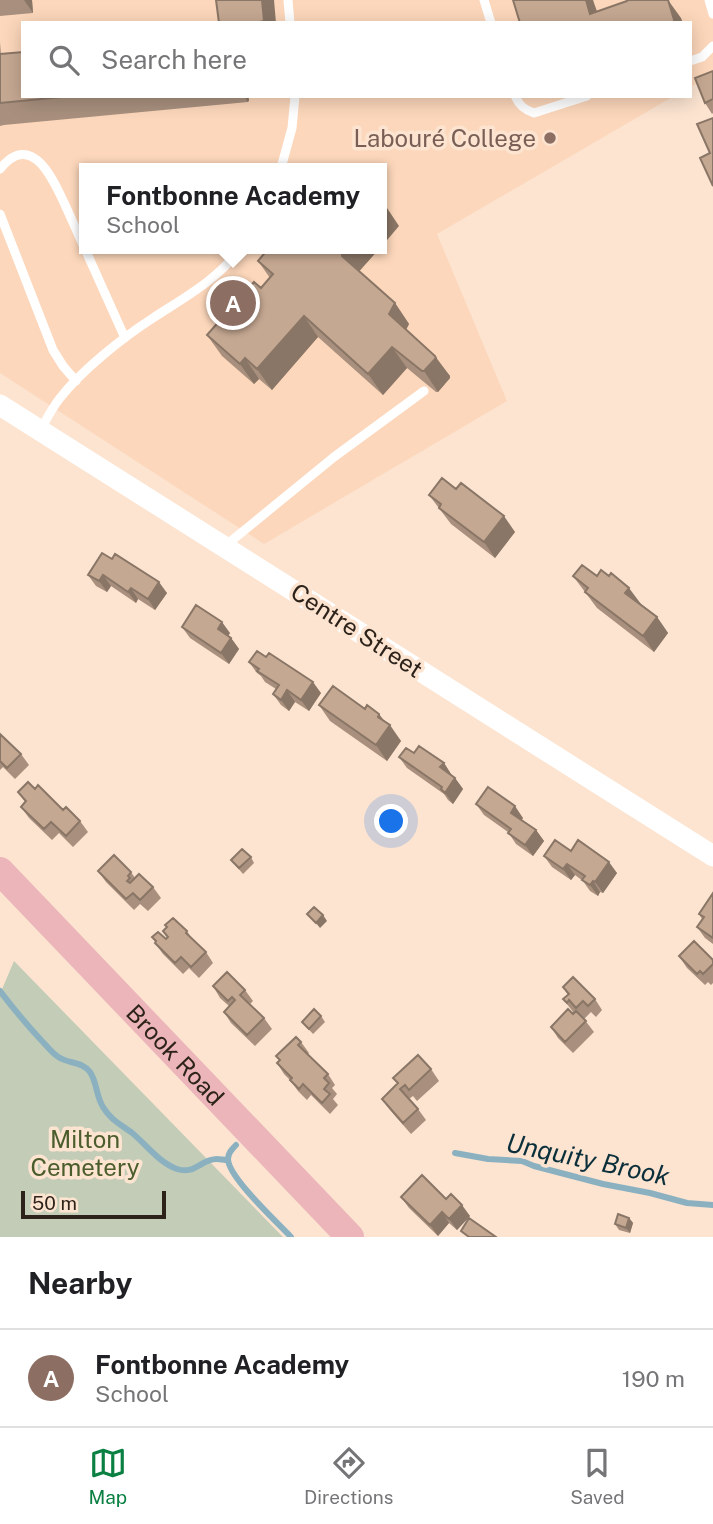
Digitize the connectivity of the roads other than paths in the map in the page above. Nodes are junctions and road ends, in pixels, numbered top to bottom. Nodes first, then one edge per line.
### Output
1 (288, 0) edge
2 (294, 0) edge
3 (484, 0) edge
4 (290, 20) edge
5 (490, 21) edge
6 (713, 46) edge
7 (692, 60) edge
8 (295, 98) edge
9 (516, 98) edge
10 (581, 98) edge
11 (282, 163) edge
12 (0, 169) edge
13 (0, 214) edge
14 (79, 235) edge
15 (88, 254) edge
16 (236, 254) edge
17 (125, 338) junction
18 (76, 381) junction
19 (424, 391) edge
20 (0, 405) edge
21 (40, 430) junction
22 (224, 547) junction
23 (713, 856) edge
24 (0, 871) edge
25 (350, 1237) edge

1 - 4 lane
2 - 4 lane
3 - 5 lane
6 - 7 lane
8 - 11 lane
9 - 10 lane
12 - 14 lane
13 - 18 lane
15 - 17 lane
16 - 17 lane
17 - 18 lane
18 - 21 lane
19 - 22 lane
20 - 21 street, Centre Street
21 - 22 street, Centre Street
22 - 23 street, Centre Street
24 - 25 main road, Brook Road

